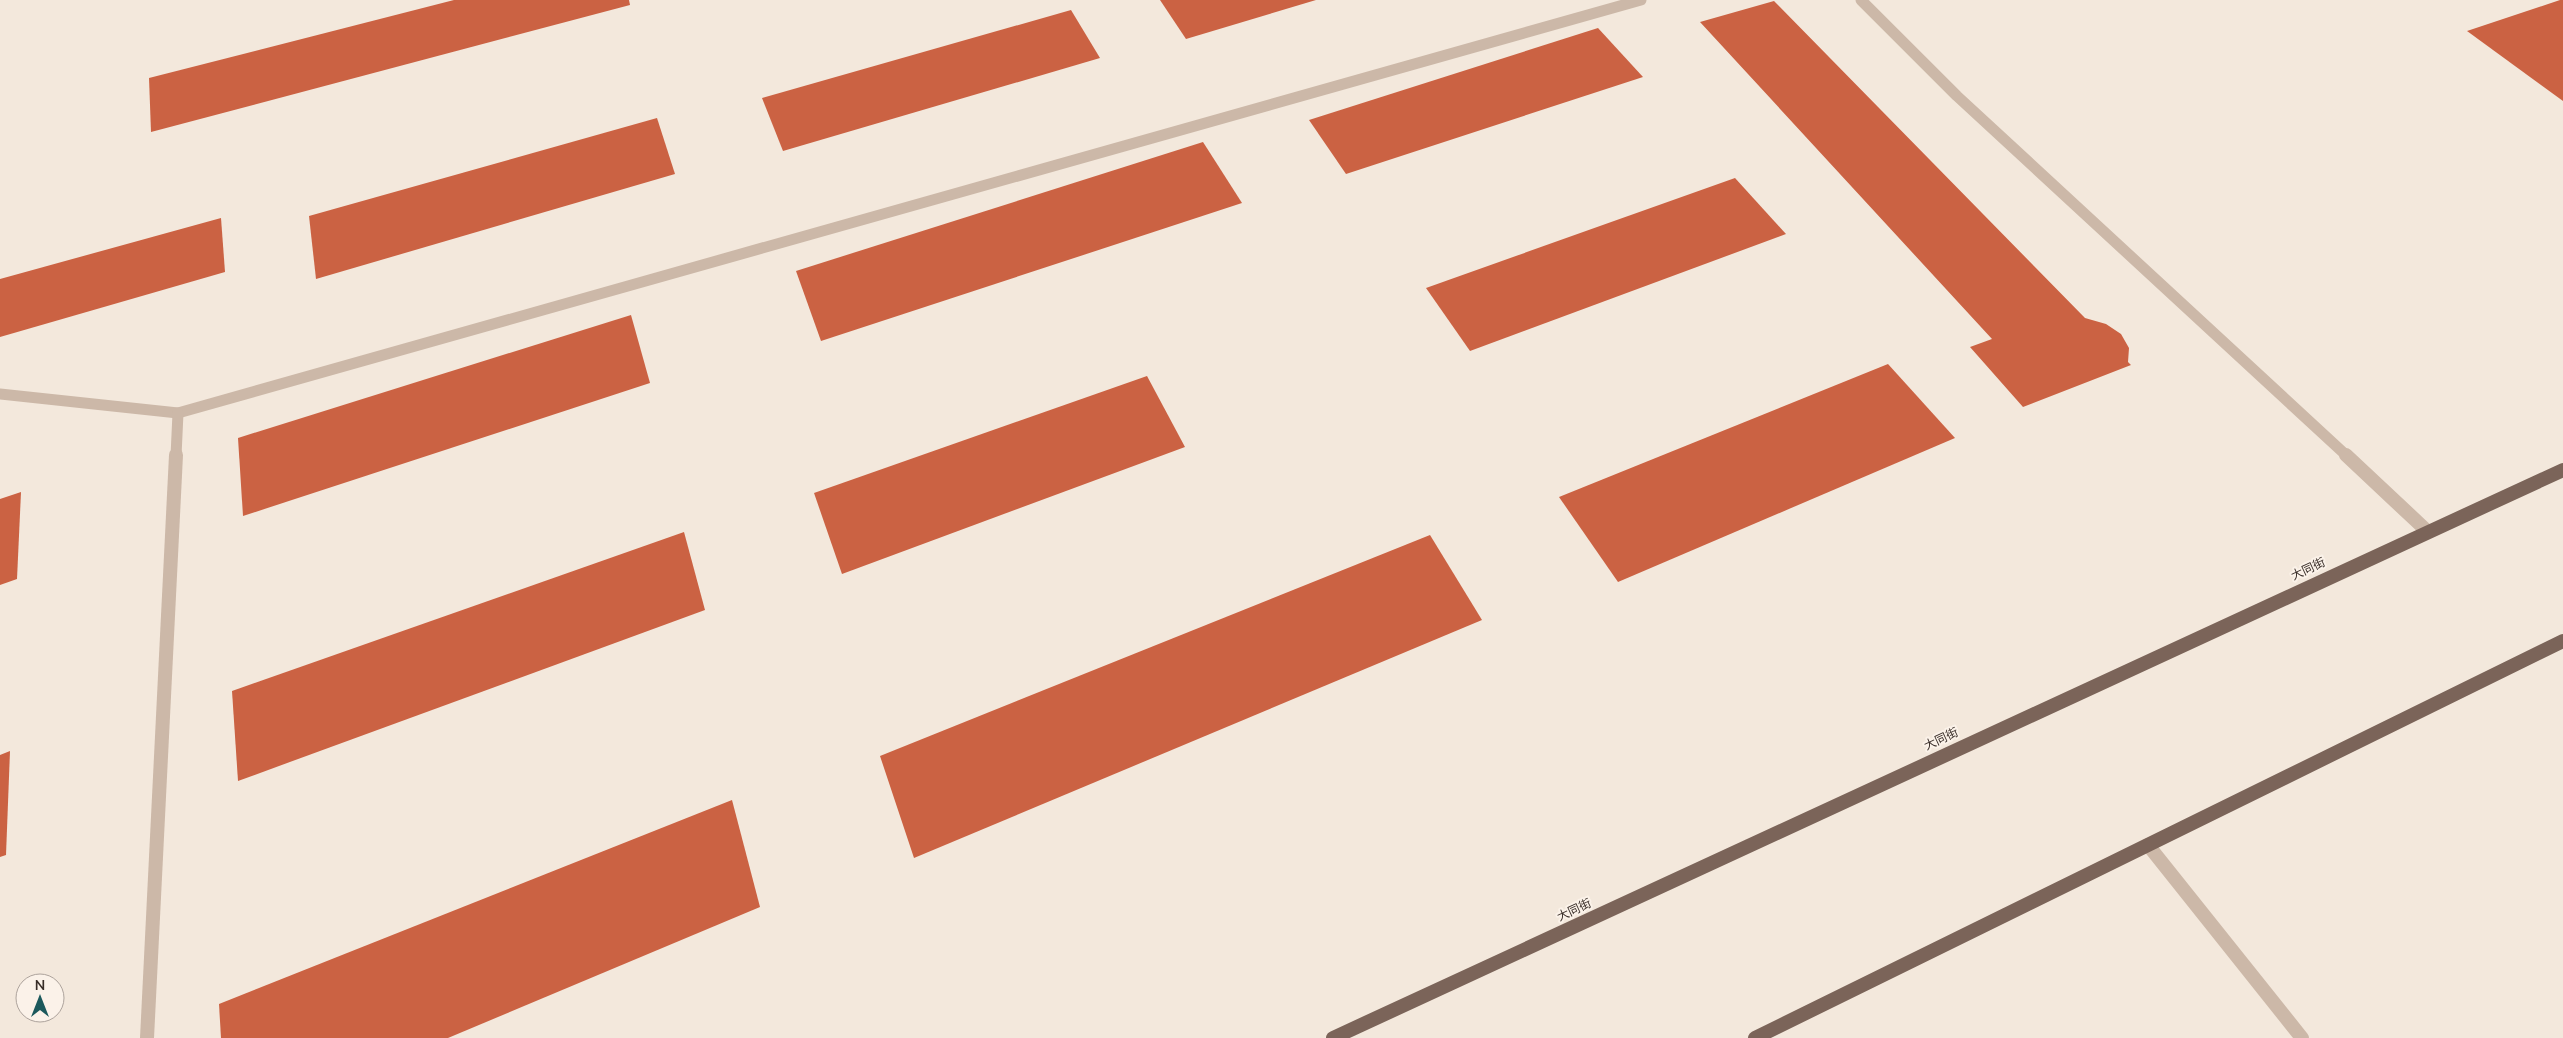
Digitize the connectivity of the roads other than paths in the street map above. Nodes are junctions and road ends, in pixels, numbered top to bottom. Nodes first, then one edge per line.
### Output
1 (1641, 0) edge
2 (1860, 0) edge
3 (0, 394) edge
4 (178, 413) junction
5 (2563, 470) edge
6 (2427, 531) junction
7 (2563, 641) edge
8 (2148, 845) junction
9 (147, 1038) edge
10 (1333, 1038) edge
11 (1755, 1038) edge
12 (2302, 1038) edge

1 - 4 street
2 - 6 street
3 - 4 street
4 - 9 street
5 - 6 main road, 大同街
6 - 10 main road, 大同街
7 - 8 main road
8 - 11 main road
8 - 12 street

